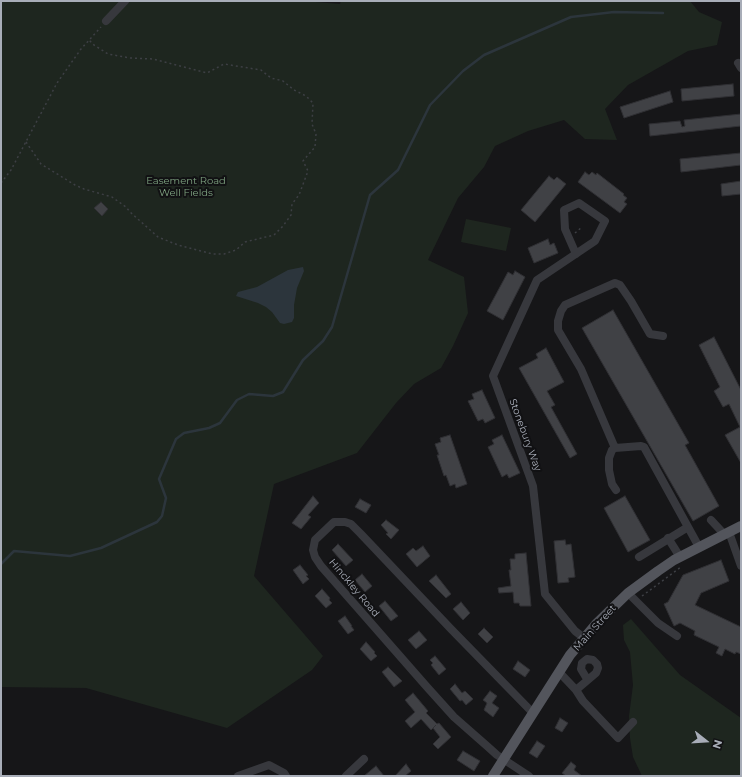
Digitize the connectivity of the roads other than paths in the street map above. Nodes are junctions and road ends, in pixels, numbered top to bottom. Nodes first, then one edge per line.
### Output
1 (125, 1) edge
2 (106, 21) road end
3 (576, 254) junction
4 (663, 336) dead end
5 (615, 448) junction
6 (616, 490) dead end
7 (711, 520) dead end
8 (741, 526) edge
9 (688, 527) junction
10 (726, 533) junction
11 (668, 538) junction
12 (699, 547) junction
13 (739, 553) edge
14 (639, 556) dead end
15 (683, 561) junction
16 (741, 566) edge
17 (632, 597) junction
18 (677, 636) dead end
19 (584, 638) junction
20 (559, 672) junction
21 (587, 679) dead end
22 (576, 690) junction
23 (533, 713) junction
24 (634, 722) dead end
25 (364, 759) dead end
26 (503, 759) junction
27 (284, 775) edge
28 (238, 776) edge
29 (346, 776) edge
30 (493, 776) edge
31 (529, 776) edge

1 - 2 street
3 - 3 street, Stonebury Way
3 - 19 street, Stonebury Way
4 - 5 street
5 - 6 street
5 - 9 street
7 - 10 street
8 - 10 main road, Main Street
9 - 11 street
9 - 12 street
10 - 12 main road, Main Street
10 - 13 street
11 - 14 street
11 - 15 street
12 - 15 main road, Main Street
13 - 16 street
15 - 17 main road, Main Street
17 - 18 street
17 - 19 main road, Main Street
19 - 20 main road, Main Street
20 - 22 street
20 - 23 main road, Main Street
21 - 22 street
22 - 24 street
23 - 26 main road, Main Street
23 - 26 street, Hinckley Road
25 - 29 street
26 - 30 main road, Main Street
26 - 31 street
27 - 28 street

